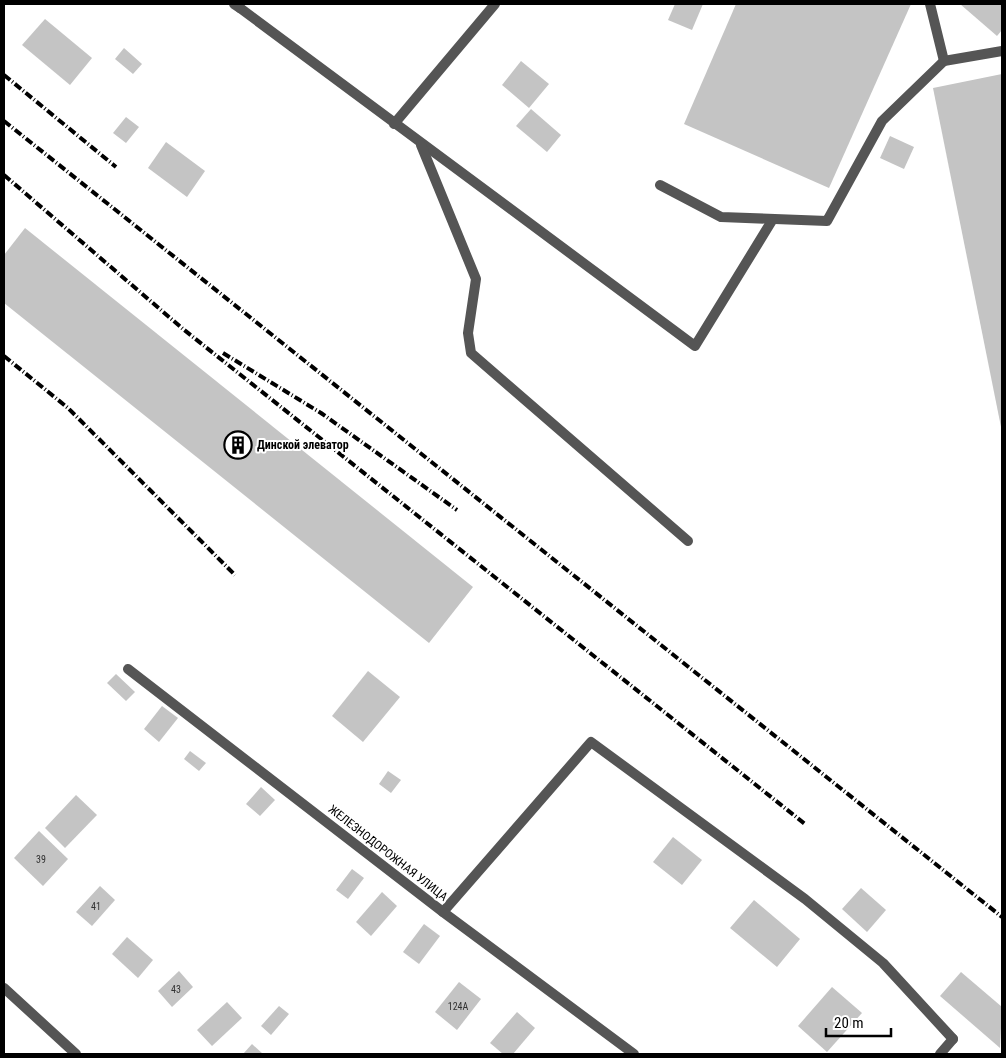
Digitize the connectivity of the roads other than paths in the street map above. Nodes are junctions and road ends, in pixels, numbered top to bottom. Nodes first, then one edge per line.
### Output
1 (495, 4) edge
2 (930, 4) edge
3 (237, 6) edge
4 (1002, 51) edge
5 (944, 61) junction
6 (394, 124) junction
7 (420, 144) junction
8 (660, 184) dead end
9 (773, 219) junction
10 (688, 541) dead end
11 (128, 669) dead end
12 (443, 912) junction
13 (4, 988) edge
14 (76, 1054) edge
15 (634, 1054) edge
16 (940, 1054) edge

1 - 6 street
2 - 5 street
3 - 6 street
4 - 5 street
5 - 9 street
6 - 7 street
7 - 9 street
7 - 10 street
8 - 9 street
11 - 12 street, ЖЕЛЕЗНОДОРОЖНАЯ УЛИЦА
12 - 15 street, ЖЕЛЕЗНОДОРОЖНАЯ УЛИЦА
12 - 16 street
13 - 14 street

